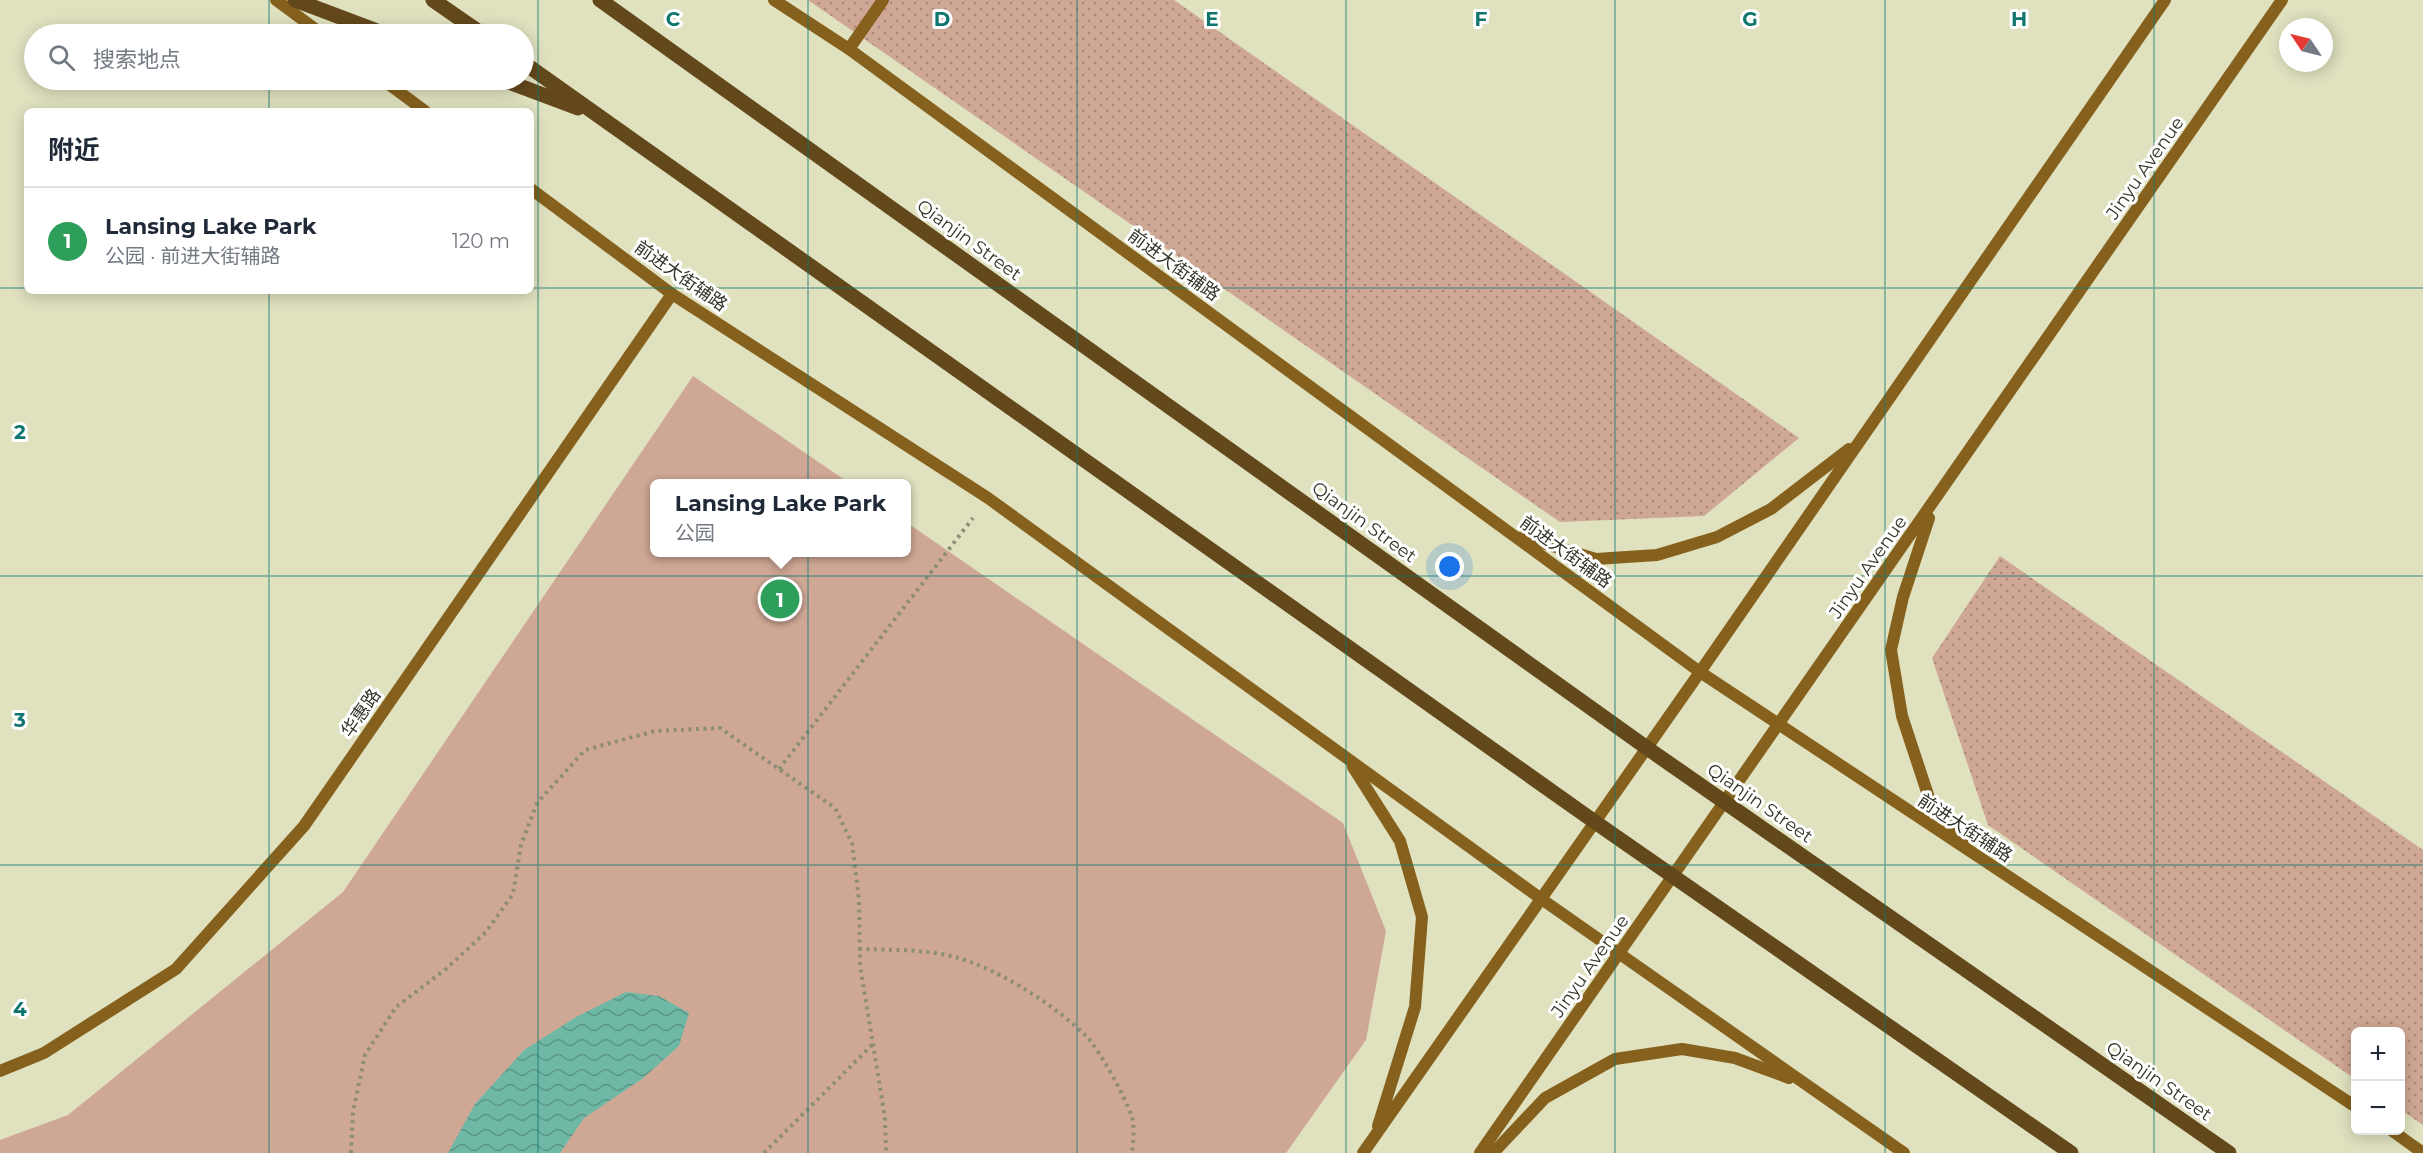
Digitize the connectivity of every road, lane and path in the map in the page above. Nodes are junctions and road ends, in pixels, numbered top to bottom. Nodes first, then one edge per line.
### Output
1 (276, 0) edge
2 (295, 0) edge
3 (433, 0) edge
4 (774, 0) edge
5 (883, 0) edge
6 (2165, 0) edge
7 (2282, 0) edge
8 (605, 3) edge
9 (308, 24) edge
10 (359, 24) edge
11 (468, 24) edge
12 (849, 49) junction
13 (534, 70) edge
14 (397, 90) edge
15 (529, 90) edge
16 (421, 108) edge
17 (601, 117) junction
18 (534, 191) edge
19 (672, 294) junction
20 (1860, 440) junction
21 (988, 498) junction
22 (1933, 504) junction
23 (1512, 535) junction
24 (1700, 672) junction
25 (1779, 726) junction
26 (1647, 748) junction
27 (1350, 761) junction
28 (779, 769) junction
29 (1726, 803) junction
30 (1595, 822) junction
31 (1970, 852) junction
32 (1674, 876) junction
33 (1540, 898) junction
34 (859, 950) junction
35 (1620, 954) junction
36 (873, 1044) junction
37 (0, 1071) edge
38 (1806, 1085) junction
39 (2351, 1104) edge
40 (2397, 1135) edge
41 (1374, 1138) junction
42 (351, 1153) edge
43 (764, 1153) edge
44 (886, 1153) edge
45 (1132, 1153) edge
46 (1363, 1153) edge
47 (1480, 1153) edge
48 (1493, 1153) edge
49 (1904, 1153) edge
50 (2071, 1153) edge
51 (2229, 1153) edge
52 (2423, 1153) edge

1 - 9 main road
2 - 10 main road
3 - 11 main road
4 - 12 main road, 前进大街辅路
5 - 12 main road
6 - 20 main road
7 - 22 main road, Jinyu Avenue
8 - 26 main road, Qianjin Street
12 - 23 main road, 前进大街辅路
13 - 17 main road
14 - 16 main road
15 - 17 main road
17 - 30 main road
18 - 19 main road, 前进大街辅路
19 - 21 main road, 前进大街辅路
19 - 37 main road, 华惠路
20 - 23 main road
20 - 24 main road
21 - 27 main road, 前进大街辅路
21 - 28 path
22 - 25 main road, Jinyu Avenue
22 - 31 main road
23 - 24 main road, 前进大街辅路
24 - 25 main road, 前进大街辅路
24 - 26 main road
25 - 29 main road, Jinyu Avenue
25 - 31 main road, 前进大街辅路
26 - 29 main road, Qianjin Street
26 - 30 main road
27 - 33 main road, 前进大街辅路
27 - 41 main road
28 - 34 path
28 - 42 path
29 - 32 main road, Jinyu Avenue
29 - 51 main road, Qianjin Street
30 - 32 main road
30 - 33 main road
31 - 39 main road, 前进大街辅路
32 - 35 main road, Jinyu Avenue
32 - 50 main road
33 - 35 main road, 前进大街辅路
33 - 41 main road
34 - 36 path
34 - 45 path
35 - 38 main road, 前进大街辅路
35 - 47 main road, Jinyu Avenue
36 - 43 path
36 - 44 path
38 - 48 main road
38 - 49 main road, 前进大街辅路
40 - 52 main road
41 - 46 main road

